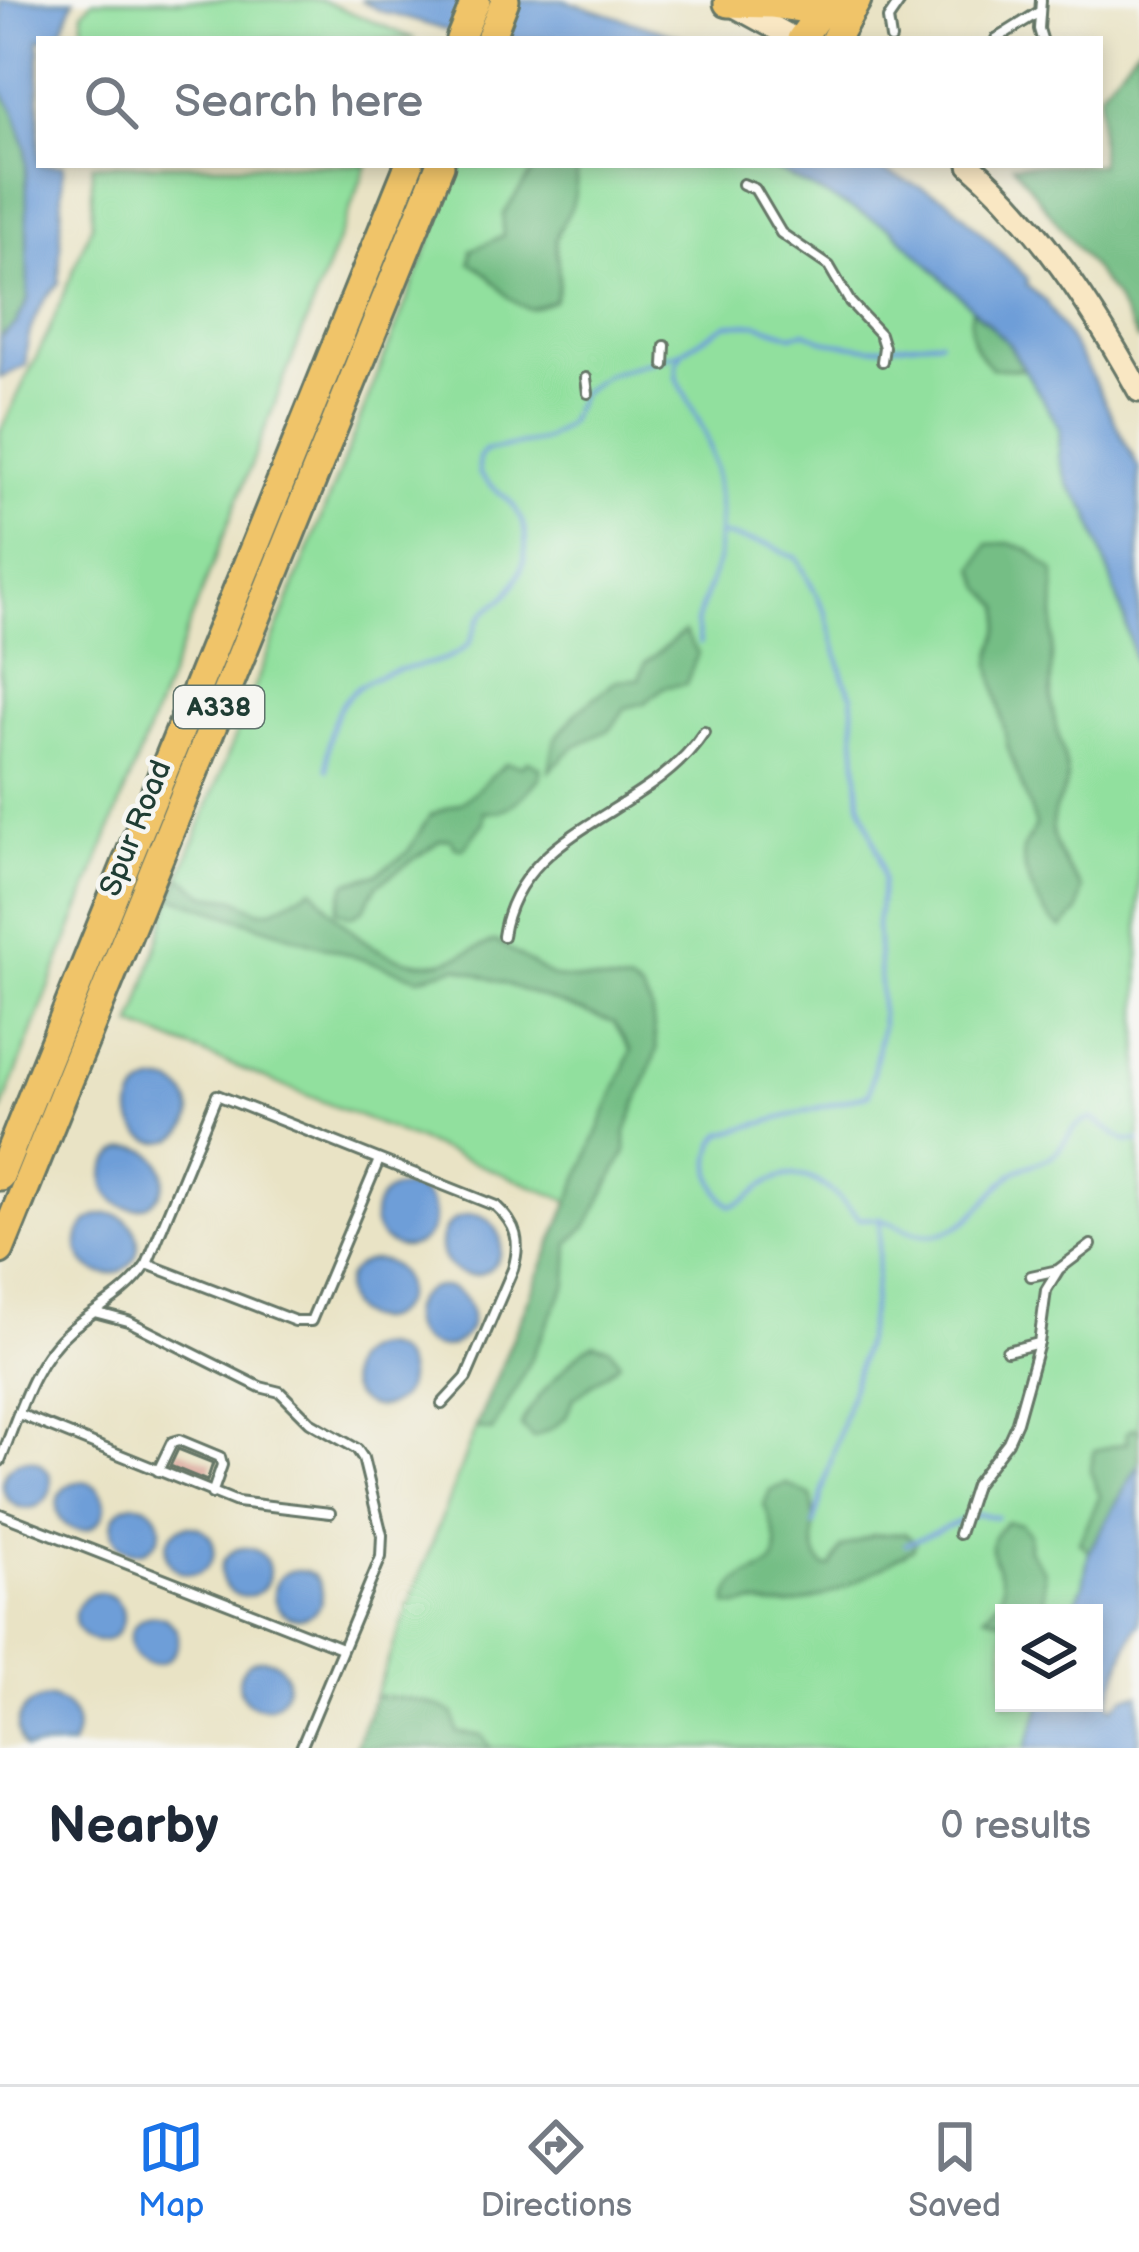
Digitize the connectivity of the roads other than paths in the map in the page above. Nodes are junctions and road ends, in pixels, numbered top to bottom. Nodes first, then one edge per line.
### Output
1 (476, 0) edge
2 (505, 0) edge
3 (856, 0) edge
4 (901, 0) edge
5 (1041, 0) edge
6 (726, 2) edge
7 (825, 6) edge
8 (1039, 12) junction
9 (461, 36) edge
10 (491, 36) edge
11 (792, 36) edge
12 (800, 36) edge
13 (837, 36) edge
14 (891, 36) edge
15 (1001, 36) edge
16 (1042, 36) edge
17 (408, 168) edge
18 (439, 168) edge
19 (973, 168) edge
20 (743, 184) dead end
21 (665, 346) dead end
22 (883, 352) dead end
23 (664, 365) dead end
24 (586, 379) dead end
25 (1139, 391) edge
26 (588, 393) dead end
27 (704, 732) dead end
28 (503, 936) dead end
29 (380, 1160) junction
30 (0, 1176) edge
31 (1090, 1245) dead end
32 (0, 1250) edge
33 (147, 1264) junction
34 (1059, 1269) junction
35 (1031, 1276) dead end
36 (97, 1312) junction
37 (1039, 1343) junction
38 (1007, 1351) dead end
39 (442, 1404) dead end
40 (19, 1414) junction
41 (0, 1461) edge
42 (158, 1471) junction
43 (212, 1494) junction
44 (330, 1513) dead end
45 (0, 1514) edge
46 (961, 1531) dead end
47 (340, 1648) junction
48 (301, 1748) edge

1 - 9 highway
2 - 10 highway
3 - 13 highway
4 - 14 lane
5 - 8 lane
6 - 7 highway
6 - 11 main road
7 - 12 highway
8 - 15 lane
8 - 16 lane
17 - 30 highway, Spur Road / A338
18 - 32 highway, Spur Road / A338
19 - 25 main road
20 - 22 lane
21 - 23 lane
24 - 26 lane
27 - 28 lane
29 - 33 lane
29 - 33 lane
29 - 39 lane
31 - 34 lane
33 - 36 lane
34 - 35 lane
34 - 37 lane
36 - 40 lane
36 - 47 lane
37 - 38 lane
37 - 46 lane
40 - 41 lane
40 - 42 lane
42 - 43 lane
42 - 43 lane
43 - 44 lane
45 - 47 lane
47 - 48 lane

